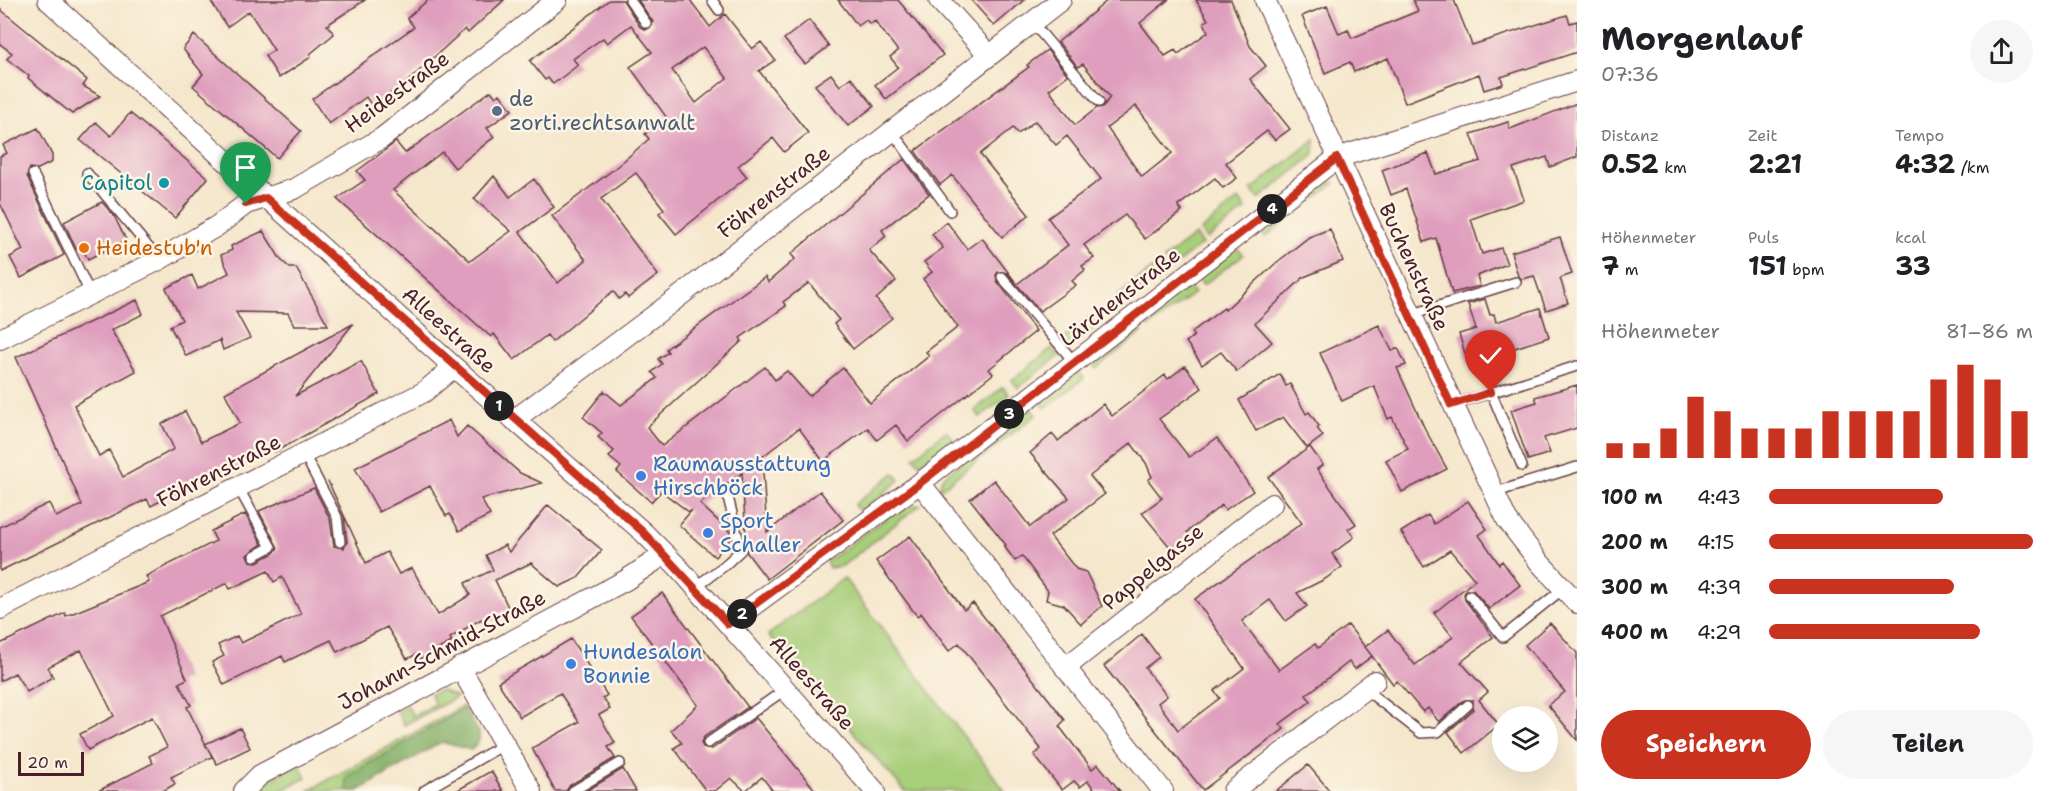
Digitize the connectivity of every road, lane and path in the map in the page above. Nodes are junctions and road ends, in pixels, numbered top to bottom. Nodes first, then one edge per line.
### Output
1 (48, 0) edge
2 (557, 0) edge
3 (630, 0) edge
4 (712, 0) edge
5 (939, 0) edge
6 (1061, 0) edge
7 (1264, 0) edge
8 (719, 10) dead end
9 (1032, 22) junction
10 (646, 23) dead end
11 (988, 54) junction
12 (1575, 86) edge
13 (1099, 102) dead end
14 (891, 130) junction
15 (1337, 158) junction
16 (87, 173) dead end
17 (33, 174) dead end
18 (266, 198) junction
19 (950, 211) dead end
20 (159, 260) junction
21 (1002, 276) dead end
22 (1516, 282) dead end
23 (90, 293) junction
24 (1410, 315) junction
25 (0, 339) edge
26 (1075, 363) junction
27 (1577, 366) edge
28 (454, 367) junction
29 (1491, 392) junction
30 (1451, 405) junction
31 (514, 420) junction
32 (304, 454) junction
33 (1522, 466) dead end
34 (1577, 467) edge
35 (920, 483) junction
36 (238, 488) junction
37 (1494, 493) junction
38 (728, 497) dead end
39 (1272, 504) dead end
40 (340, 542) dead end
41 (665, 554) junction
42 (254, 556) dead end
43 (695, 587) junction
44 (1470, 596) dead end
45 (1570, 596) edge
46 (0, 609) edge
47 (728, 624) junction
48 (460, 667) junction
49 (1065, 668) junction
50 (1370, 685) joint
51 (786, 689) junction
52 (1468, 705) dead end
53 (708, 743) dead end
54 (503, 745) junction
55 (620, 763) dead end
56 (244, 791) edge
57 (424, 791) edge
58 (531, 791) edge
59 (573, 791) edge
60 (875, 791) edge
61 (1163, 791) edge
62 (1233, 791) edge

1 - 18 street, Alleestraße
2 - 18 street, Heidestraße
3 - 10 lane
4 - 8 lane
5 - 11 street
6 - 9 street, Föhrenstraße
7 - 15 street, Buchenstraße
9 - 11 street, Föhrenstraße
9 - 13 lane
11 - 14 street, Föhrenstraße
12 - 15 street, Lärchenstraße
14 - 19 lane
14 - 31 street, Föhrenstraße
15 - 24 street, Buchenstraße
15 - 26 street, Lärchenstraße
16 - 20 lane
17 - 23 lane
18 - 20 street, Heidestraße
18 - 28 street, Alleestraße
20 - 23 street, Heidestraße
21 - 26 lane
22 - 24 lane
23 - 25 street, Heidestraße
24 - 30 street, Buchenstraße
26 - 35 street, Lärchenstraße
27 - 29 lane
28 - 31 street, Alleestraße
28 - 32 street, Föhrenstraße
29 - 30 lane
29 - 33 lane
30 - 37 street, Buchenstraße
31 - 41 street, Alleestraße
32 - 36 street, Föhrenstraße
32 - 40 lane
34 - 37 lane
35 - 47 street, Lärchenstraße
35 - 49 street
36 - 42 lane
36 - 46 street, Föhrenstraße
37 - 45 street, Buchenstraße
38 - 43 lane
39 - 49 street, Pappelgasse
41 - 43 street, Alleestraße
41 - 48 street, Johann-Schmid-Straße
43 - 47 street, Alleestraße
44 - 45 lane
47 - 51 street, Alleestraße
48 - 54 street
48 - 56 street, Johann-Schmid-Straße
49 - 61 street
50 - 52 lane
50 - 62 street
51 - 53 lane
51 - 60 street, Alleestraße
54 - 57 lane
54 - 58 street
55 - 59 lane

